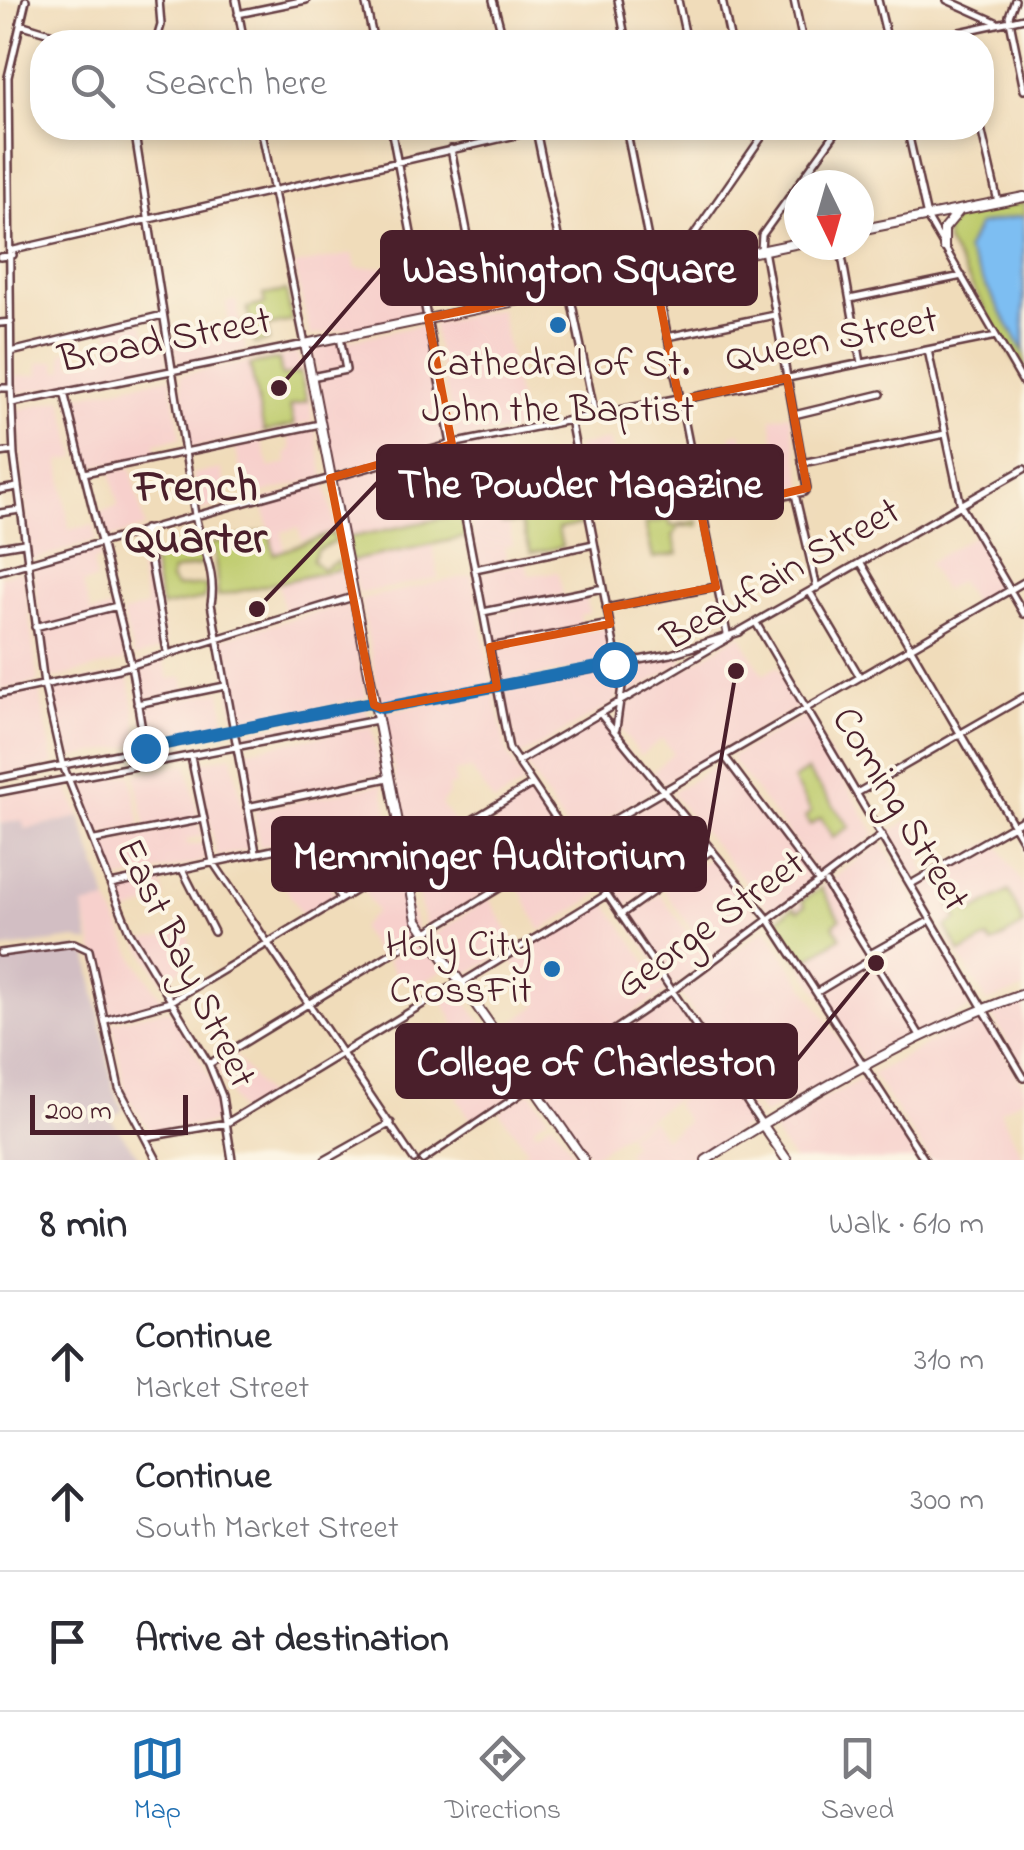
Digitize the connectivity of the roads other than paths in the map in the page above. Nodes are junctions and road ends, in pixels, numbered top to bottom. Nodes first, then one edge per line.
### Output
1 (26, 0) edge
2 (160, 0) edge
3 (236, 0) edge
4 (306, 0) edge
5 (365, 0) edge
6 (493, 0) edge
7 (618, 0) edge
8 (678, 0) edge
9 (722, 0) edge
10 (794, 0) edge
11 (878, 0) edge
12 (947, 0) edge
13 (1015, 0) edge
14 (238, 14) junction
15 (1024, 18) edge
16 (1010, 21) junction
17 (999, 23) junction
18 (20, 24) junction
19 (40, 30) edge
20 (160, 30) edge
21 (241, 30) edge
22 (371, 30) edge
23 (501, 30) edge
24 (624, 30) edge
25 (684, 30) edge
26 (728, 30) edge
27 (800, 30) edge
28 (885, 30) edge
29 (969, 30) edge
30 (1024, 90) edge
31 (136, 140) edge
32 (264, 140) edge
33 (393, 140) edge
34 (490, 140) edge
35 (532, 140) edge
36 (628, 140) edge
37 (760, 140) edge
38 (830, 140) edge
39 (910, 140) edge
40 (985, 140) edge
41 (451, 150) junction
42 (398, 162) junction
43 (274, 191) junction
44 (1024, 197) edge
45 (998, 202) junction
46 (961, 210) junction
47 (926, 217) junction
48 (148, 220) junction
49 (874, 227) edge
50 (784, 246) edge
51 (944, 247) junction
52 (762, 250) junction
53 (13, 252) junction
54 (0, 257) edge
55 (843, 260) edge
56 (676, 268) junction
57 (654, 272) junction
58 (962, 276) junction
59 (569, 289) junction
60 (12, 299) junction
61 (850, 299) junction
62 (0, 300) edge
63 (482, 307) junction
64 (164, 315) junction
65 (775, 315) junction
66 (428, 318) junction
67 (0, 322) edge
68 (11, 322) junction
69 (340, 336) junction
70 (996, 336) junction
71 (667, 337) junction
72 (305, 344) junction
73 (928, 350) junction
74 (11, 354) junction
75 (0, 359) edge
76 (861, 363) junction
77 (174, 370) junction
78 (311, 377) junction
79 (787, 378) junction
80 (1024, 384) edge
81 (0, 388) edge
82 (11, 388) junction
83 (64, 392) junction
84 (881, 394) dead end
85 (679, 399) junction
86 (12, 403) junction
87 (595, 414) junction
88 (794, 415) junction
89 (570, 420) junction
90 (12, 424) junction
91 (320, 424) junction
92 (3, 426) dead end
93 (945, 434) junction
94 (452, 444) junction
95 (13, 451) junction
96 (0, 453) edge
97 (186, 453) junction
98 (802, 462) junction
99 (1024, 469) edge
100 (84, 474) junction
101 (330, 478) junction
102 (18, 487) junction
103 (0, 490) edge
104 (795, 494) junction
105 (961, 506) junction
106 (20, 510) junction
107 (0, 513) edge
108 (701, 513) junction
109 (195, 515) junction
110 (146, 529) junction
111 (101, 542) junction
112 (24, 543) junction
113 (594, 544) junction
114 (0, 547) edge
115 (27, 563) junction
116 (861, 563) junction
117 (475, 569) junction
118 (0, 571) edge
119 (1024, 582) edge
120 (716, 586) junction
121 (602, 588) junction
122 (813, 590) junction
123 (1010, 590) junction
124 (354, 596) junction
125 (117, 606) junction
126 (606, 608) junction
127 (483, 612) junction
128 (1024, 614) edge
129 (756, 623) junction
130 (610, 624) junction
131 (35, 628) junction
132 (740, 632) junction
133 (216, 636) junction
134 (727, 636) junction
135 (490, 647) junction
136 (911, 648) junction
137 (167, 651) junction
138 (677, 651) junction
139 (688, 661) junction
140 (131, 663) junction
141 (617, 663) junction
142 (860, 677) junction
143 (44, 684) junction
144 (225, 686) junction
145 (498, 686) junction
146 (0, 694) edge
147 (1024, 697) edge
148 (620, 702) junction
149 (138, 704) junction
150 (374, 705) junction
151 (806, 708) junction
152 (600, 714) junction
153 (377, 720) junction
154 (233, 731) junction
155 (961, 734) junction
156 (622, 740) junction
157 (184, 741) junction
158 (145, 748) junction
159 (236, 748) junction
160 (724, 756) junction
161 (189, 758) junction
162 (517, 762) junction
163 (62, 764) junction
164 (148, 766) junction
165 (0, 778) edge
166 (388, 778) junction
167 (70, 780) junction
168 (532, 784) junction
169 (663, 791) junction
170 (0, 792) edge
171 (858, 794) junction
172 (247, 807) junction
173 (204, 819) junction
174 (1024, 819) edge
175 (397, 824) junction
176 (1014, 825) junction
177 (882, 835) junction
178 (94, 840) junction
179 (308, 842) junction
180 (1024, 842) edge
181 (571, 844) junction
182 (712, 850) junction
183 (256, 852) junction
184 (404, 860) junction
185 (214, 862) junction
186 (182, 869) junction
187 (823, 882) junction
188 (111, 884) junction
189 (911, 884) junction
190 (606, 895) junction
191 (341, 898) junction
192 (620, 915) junction
193 (768, 920) junction
194 (927, 922) dead end
195 (214, 932) dead end
196 (424, 934) junction
197 (267, 944) junction
198 (0, 954) edge
199 (872, 956) junction
200 (460, 983) junction
201 (672, 991) junction
202 (819, 992) dead end
203 (1024, 994) edge
204 (170, 1002) junction
205 (310, 1004) junction
206 (984, 1008) junction
207 (106, 1020) junction
208 (922, 1039) junction
209 (343, 1053) junction
210 (209, 1064) junction
211 (864, 1070) junction
212 (1024, 1078) edge
213 (532, 1085) junction
214 (227, 1123) junction
215 (390, 1124) junction
216 (762, 1124) junction
217 (148, 1137) junction
218 (338, 1157) edge
219 (157, 1160) edge
220 (232, 1160) edge
221 (325, 1160) edge
222 (414, 1160) edge
223 (423, 1160) edge
224 (584, 1160) edge
225 (706, 1160) edge
226 (787, 1160) edge
227 (925, 1160) edge

1 - 18 street, East Bay Street
2 - 20 street
3 - 14 street
4 - 14 street
5 - 22 street
6 - 23 street
7 - 24 street
8 - 25 street
9 - 26 street
10 - 27 street
11 - 28 street
12 - 17 street
13 - 16 street
14 - 21 street
15 - 16 street
16 - 17 street
16 - 30 street
17 - 29 street
18 - 19 street
18 - 53 street, East Bay Street
31 - 48 street
32 - 43 street
33 - 42 street
34 - 41 street
35 - 59 street
36 - 57 street
37 - 56 street
38 - 52 street
39 - 47 street
40 - 45 street
41 - 42 street
41 - 63 street
42 - 43 street
42 - 66 street
43 - 48 street
43 - 72 street
44 - 45 main road
45 - 46 main road
46 - 47 main road
46 - 51 main road
47 - 49 main road
47 - 51 street
48 - 53 street
48 - 64 street
50 - 52 main road, Broad Street
51 - 58 street
52 - 56 main road, Broad Street
52 - 65 street
53 - 54 street
53 - 60 street, East Bay Street
55 - 61 street
56 - 57 main road, Broad Street
57 - 59 main road, Broad Street
57 - 71 street
58 - 61 street
58 - 70 street
59 - 63 main road, Broad Street
59 - 87 street
60 - 62 street
60 - 68 street, East Bay Street
61 - 76 street
63 - 66 main road, Broad Street
64 - 74 street
64 - 77 street
65 - 71 street
65 - 79 street
66 - 69 main road, Broad Street
66 - 94 street
67 - 68 street
68 - 74 street, East Bay Street
69 - 72 main road, Broad Street
69 - 78 street
70 - 73 street, Queen Street
70 - 80 street
71 - 85 street
72 - 77 street, Broad Street
72 - 78 main road
73 - 76 street, Queen Street
73 - 93 street
74 - 75 street
74 - 82 street, East Bay Street
76 - 79 street, Queen Street
77 - 83 street, Broad Street
77 - 97 street
78 - 91 main road
79 - 85 street, Queen Street
79 - 88 street
81 - 82 street
82 - 86 street, East Bay Street
83 - 86 street, Broad Street
83 - 100 street
84 - 88 street
85 - 87 street, Queen Street
85 - 108 street
86 - 90 street, East Bay Street
87 - 89 street, Queen Street
88 - 98 street
89 - 94 street, Queen Street
89 - 113 street
90 - 92 street
90 - 95 street, East Bay Street
91 - 97 street
91 - 101 main road
93 - 98 street
93 - 105 street
94 - 101 street, Queen Street
94 - 117 street
95 - 96 street
95 - 102 street, East Bay Street
97 - 100 street
97 - 109 street
98 - 104 street
99 - 105 street, Beaufain Street
100 - 111 street
101 - 109 street, Queen Street
101 - 124 main road
102 - 103 street
102 - 106 street, East Bay Street
104 - 108 street
104 - 122 street
105 - 116 street, Beaufain Street
105 - 123 street
106 - 107 street
106 - 112 street, East Bay Street
108 - 120 street
109 - 110 street, Queen Street
109 - 133 street
110 - 111 street, Queen Street
110 - 137 street
111 - 115 street, Queen Street
111 - 125 street
112 - 114 street
112 - 115 street, East Bay Street
113 - 117 street
113 - 121 street
115 - 118 street, Queen Street
115 - 131 street, East Bay Street
116 - 122 street, Beaufain Street
116 - 136 street
117 - 127 street
119 - 123 street
120 - 126 street
120 - 134 street
121 - 126 street
121 - 127 street
122 - 129 street, Beaufain Street
122 - 142 street
123 - 128 street
123 - 136 street
124 - 133 street
124 - 150 main road
125 - 131 street
125 - 140 street
126 - 130 street
127 - 135 street
129 - 132 street, Beaufain Street
129 - 151 street, Coming Street
130 - 135 street
130 - 141 street
131 - 143 street, East Bay Street
132 - 134 street
132 - 139 street, Beaufain Street
133 - 137 street
133 - 144 street
134 - 138 street
135 - 145 street
136 - 142 street
136 - 155 street
137 - 140 street
138 - 139 street
138 - 141 street
139 - 148 street, Beaufain Street
140 - 143 street
140 - 149 street
141 - 145 street
141 - 148 street
142 - 151 street
143 - 146 street
143 - 163 street, East Bay Street
144 - 149 street
144 - 154 street
145 - 150 street
145 - 162 street
147 - 155 street
148 - 152 street, Beaufain Street
148 - 156 street
149 - 158 street
150 - 153 main road
150 - 154 street
151 - 160 street
151 - 171 street, Coming Street
152 - 156 street
152 - 162 street, Beaufain Street
153 - 159 street
153 - 166 main road
154 - 157 street
154 - 159 street
155 - 171 street
155 - 176 street
156 - 169 street
157 - 158 street
157 - 161 street
158 - 163 street
158 - 164 street
159 - 161 street
159 - 172 street
160 - 169 street
160 - 187 street
161 - 164 street
161 - 173 street
162 - 168 street
163 - 165 street
163 - 167 street, East Bay Street
164 - 167 street
166 - 172 street
166 - 175 main road
167 - 170 street
167 - 178 street, East Bay Street
168 - 181 street
168 - 184 street
169 - 181 street
169 - 182 street
171 - 177 street, Coming Street
172 - 183 street
173 - 178 street
173 - 185 street
174 - 176 street
175 - 179 street
175 - 184 main road
176 - 180 street
176 - 189 street
177 - 187 street, George Street
177 - 189 street, Coming Street
178 - 188 street, East Bay Street
179 - 183 street
179 - 191 street
181 - 190 street
181 - 196 street
182 - 192 street
182 - 193 street
183 - 185 street
184 - 191 street
184 - 196 main road
185 - 186 street
185 - 197 street
186 - 188 street
186 - 195 street
187 - 193 street, George Street
187 - 199 street
188 - 204 street, East Bay Street
189 - 206 street, Coming Street
190 - 192 street
190 - 200 street
191 - 197 street
192 - 201 street
193 - 201 street, George Street
193 - 211 street
194 - 199 street
196 - 200 main road
196 - 205 street
197 - 204 street
197 - 205 street
198 - 207 street
199 - 202 street
199 - 208 street
200 - 209 street
200 - 213 main road
201 - 213 street, George Street
201 - 216 street
203 - 206 main road
204 - 207 street
204 - 210 street, East Bay Street
205 - 209 street
205 - 210 street
206 - 208 main road
206 - 212 street, Coming Street
207 - 217 street
208 - 211 main road
209 - 214 street
209 - 215 street
210 - 214 street, East Bay Street
211 - 216 main road
211 - 227 street
213 - 223 street, George Street
213 - 224 main road
214 - 217 street
214 - 220 street, East Bay Street
215 - 218 street
215 - 222 street
216 - 225 main road
216 - 226 main road
217 - 219 street
218 - 221 street

